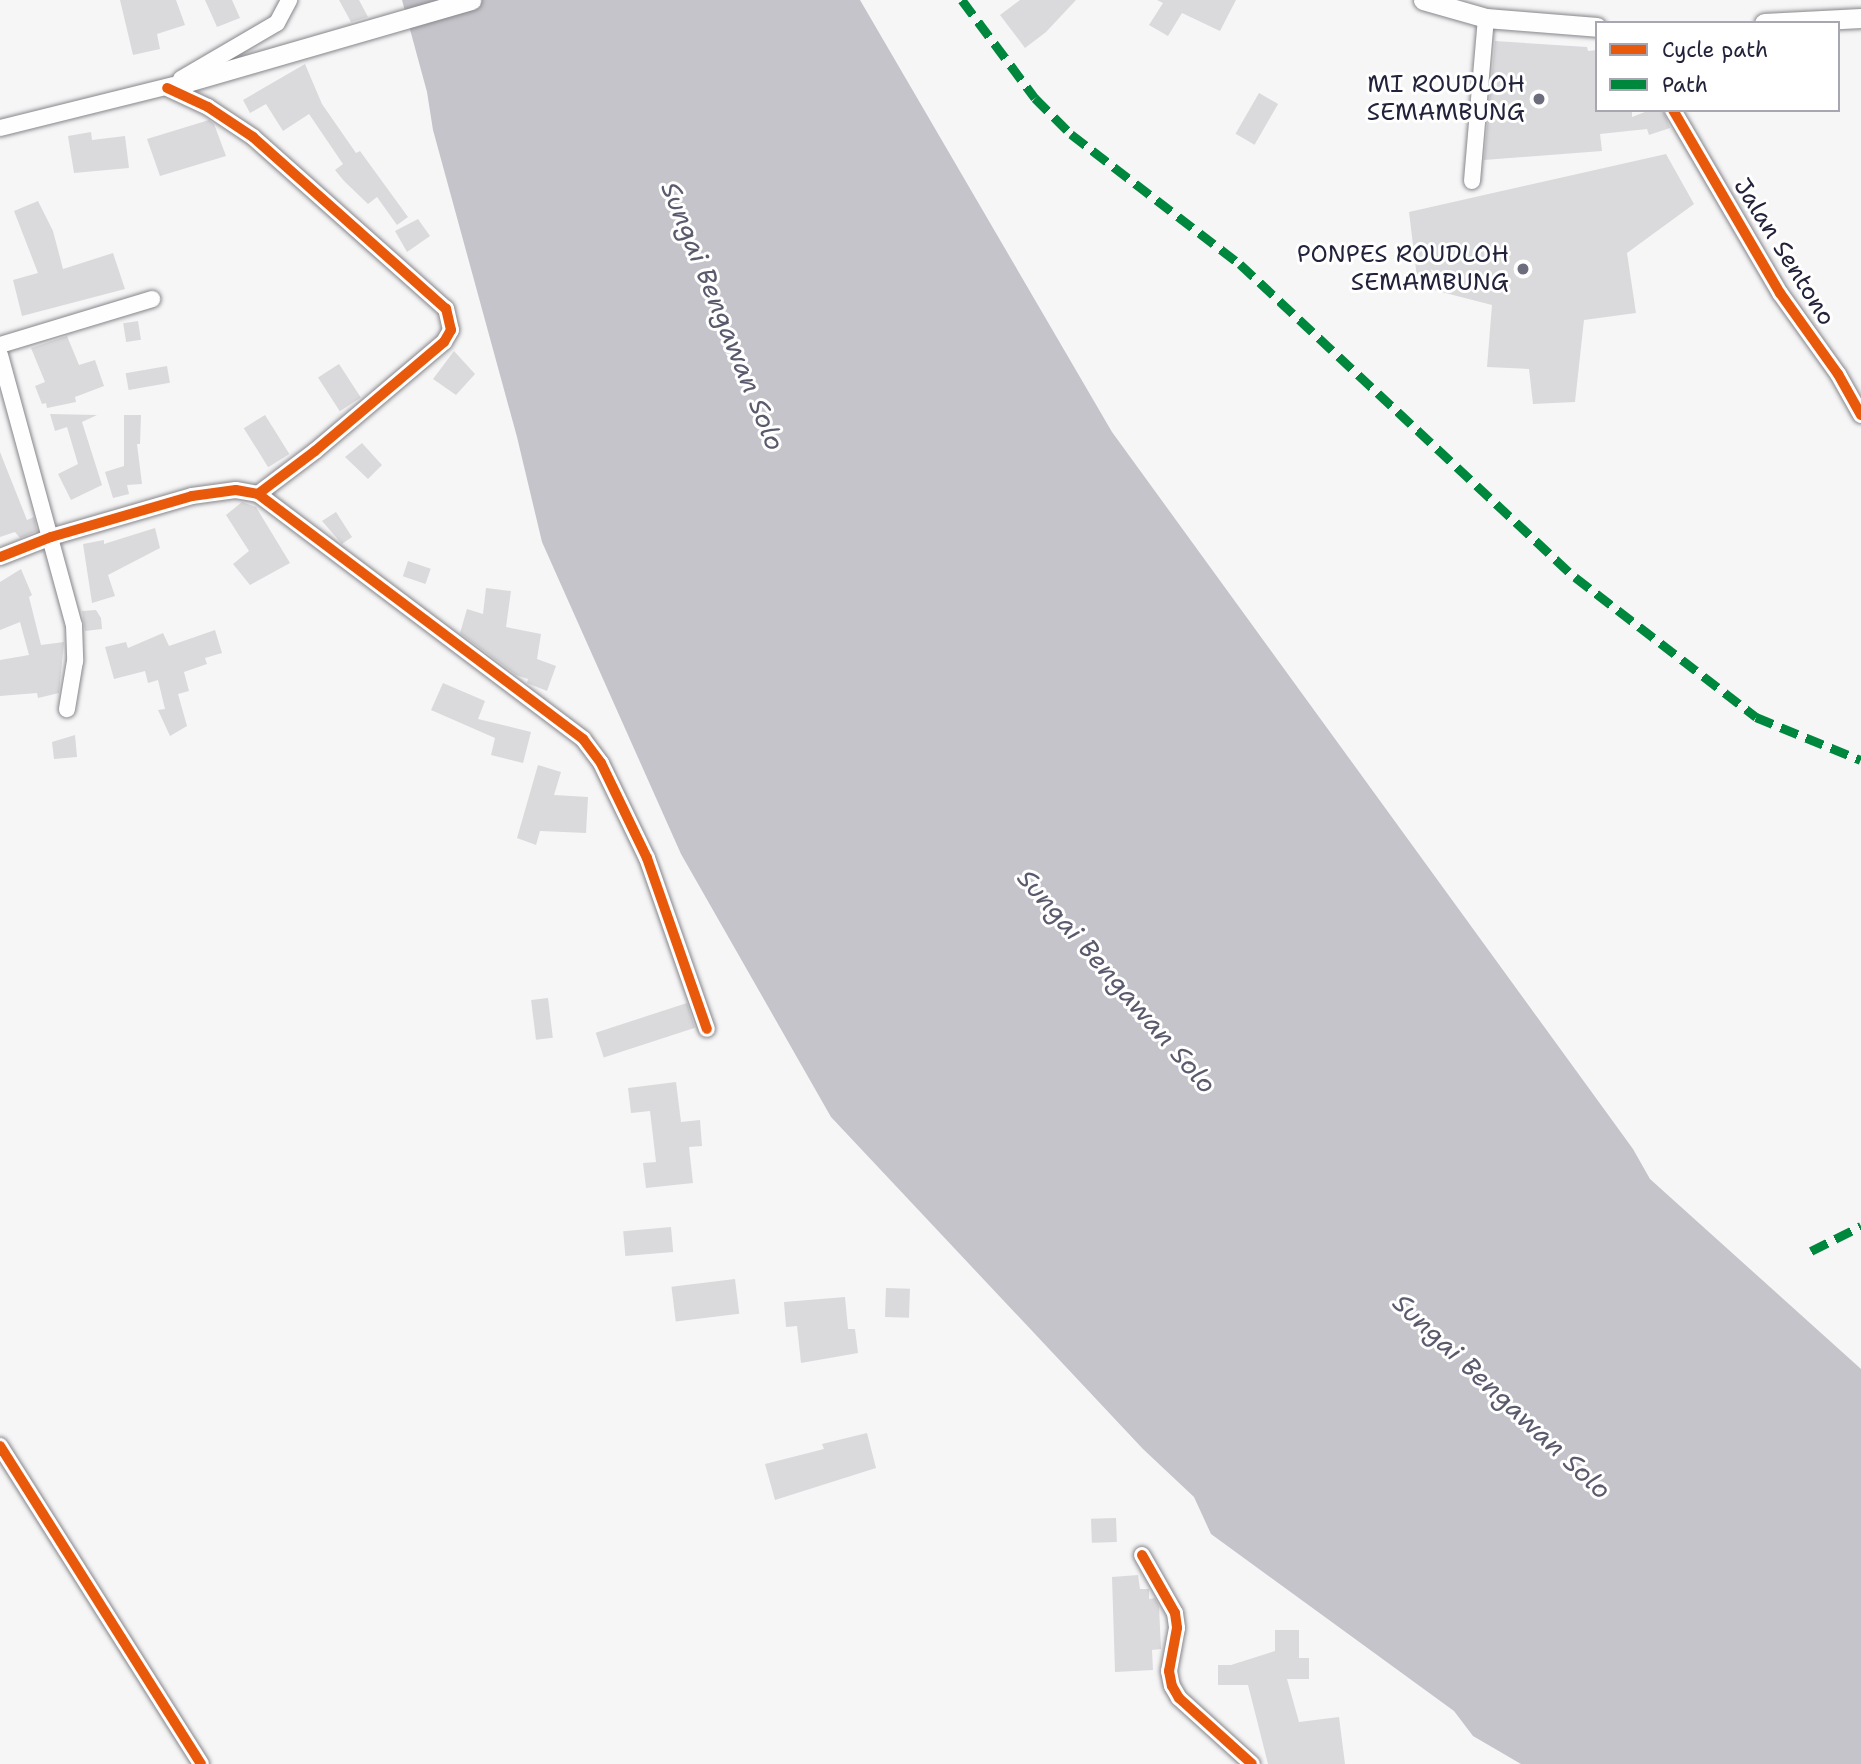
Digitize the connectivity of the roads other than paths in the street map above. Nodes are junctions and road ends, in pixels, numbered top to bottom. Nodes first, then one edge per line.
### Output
1 (289, 0) edge
2 (471, 0) edge
3 (1423, 0) edge
4 (1486, 18) junction
5 (1861, 18) edge
6 (1803, 21) edge
7 (1595, 27) edge
8 (175, 85) junction
9 (1674, 112) edge
10 (0, 128) edge
11 (1472, 181) dead end
12 (152, 299) dead end
13 (0, 345) edge
14 (0, 355) edge
15 (1861, 415) edge
16 (258, 494) junction
17 (51, 537) junction
18 (0, 557) edge
19 (67, 709) dead end
20 (707, 1029) dead end
21 (0, 1446) edge
22 (1142, 1555) dead end
23 (201, 1764) edge
24 (1252, 1764) edge

1 - 8 street
2 - 8 street
3 - 4 street
4 - 7 street
4 - 11 street
5 - 6 street
8 - 10 street
8 - 16 street
9 - 15 street, Jalan Sentono
12 - 13 street
14 - 17 street
16 - 17 street
16 - 20 street
17 - 18 street
17 - 19 street
21 - 23 street
22 - 24 street

